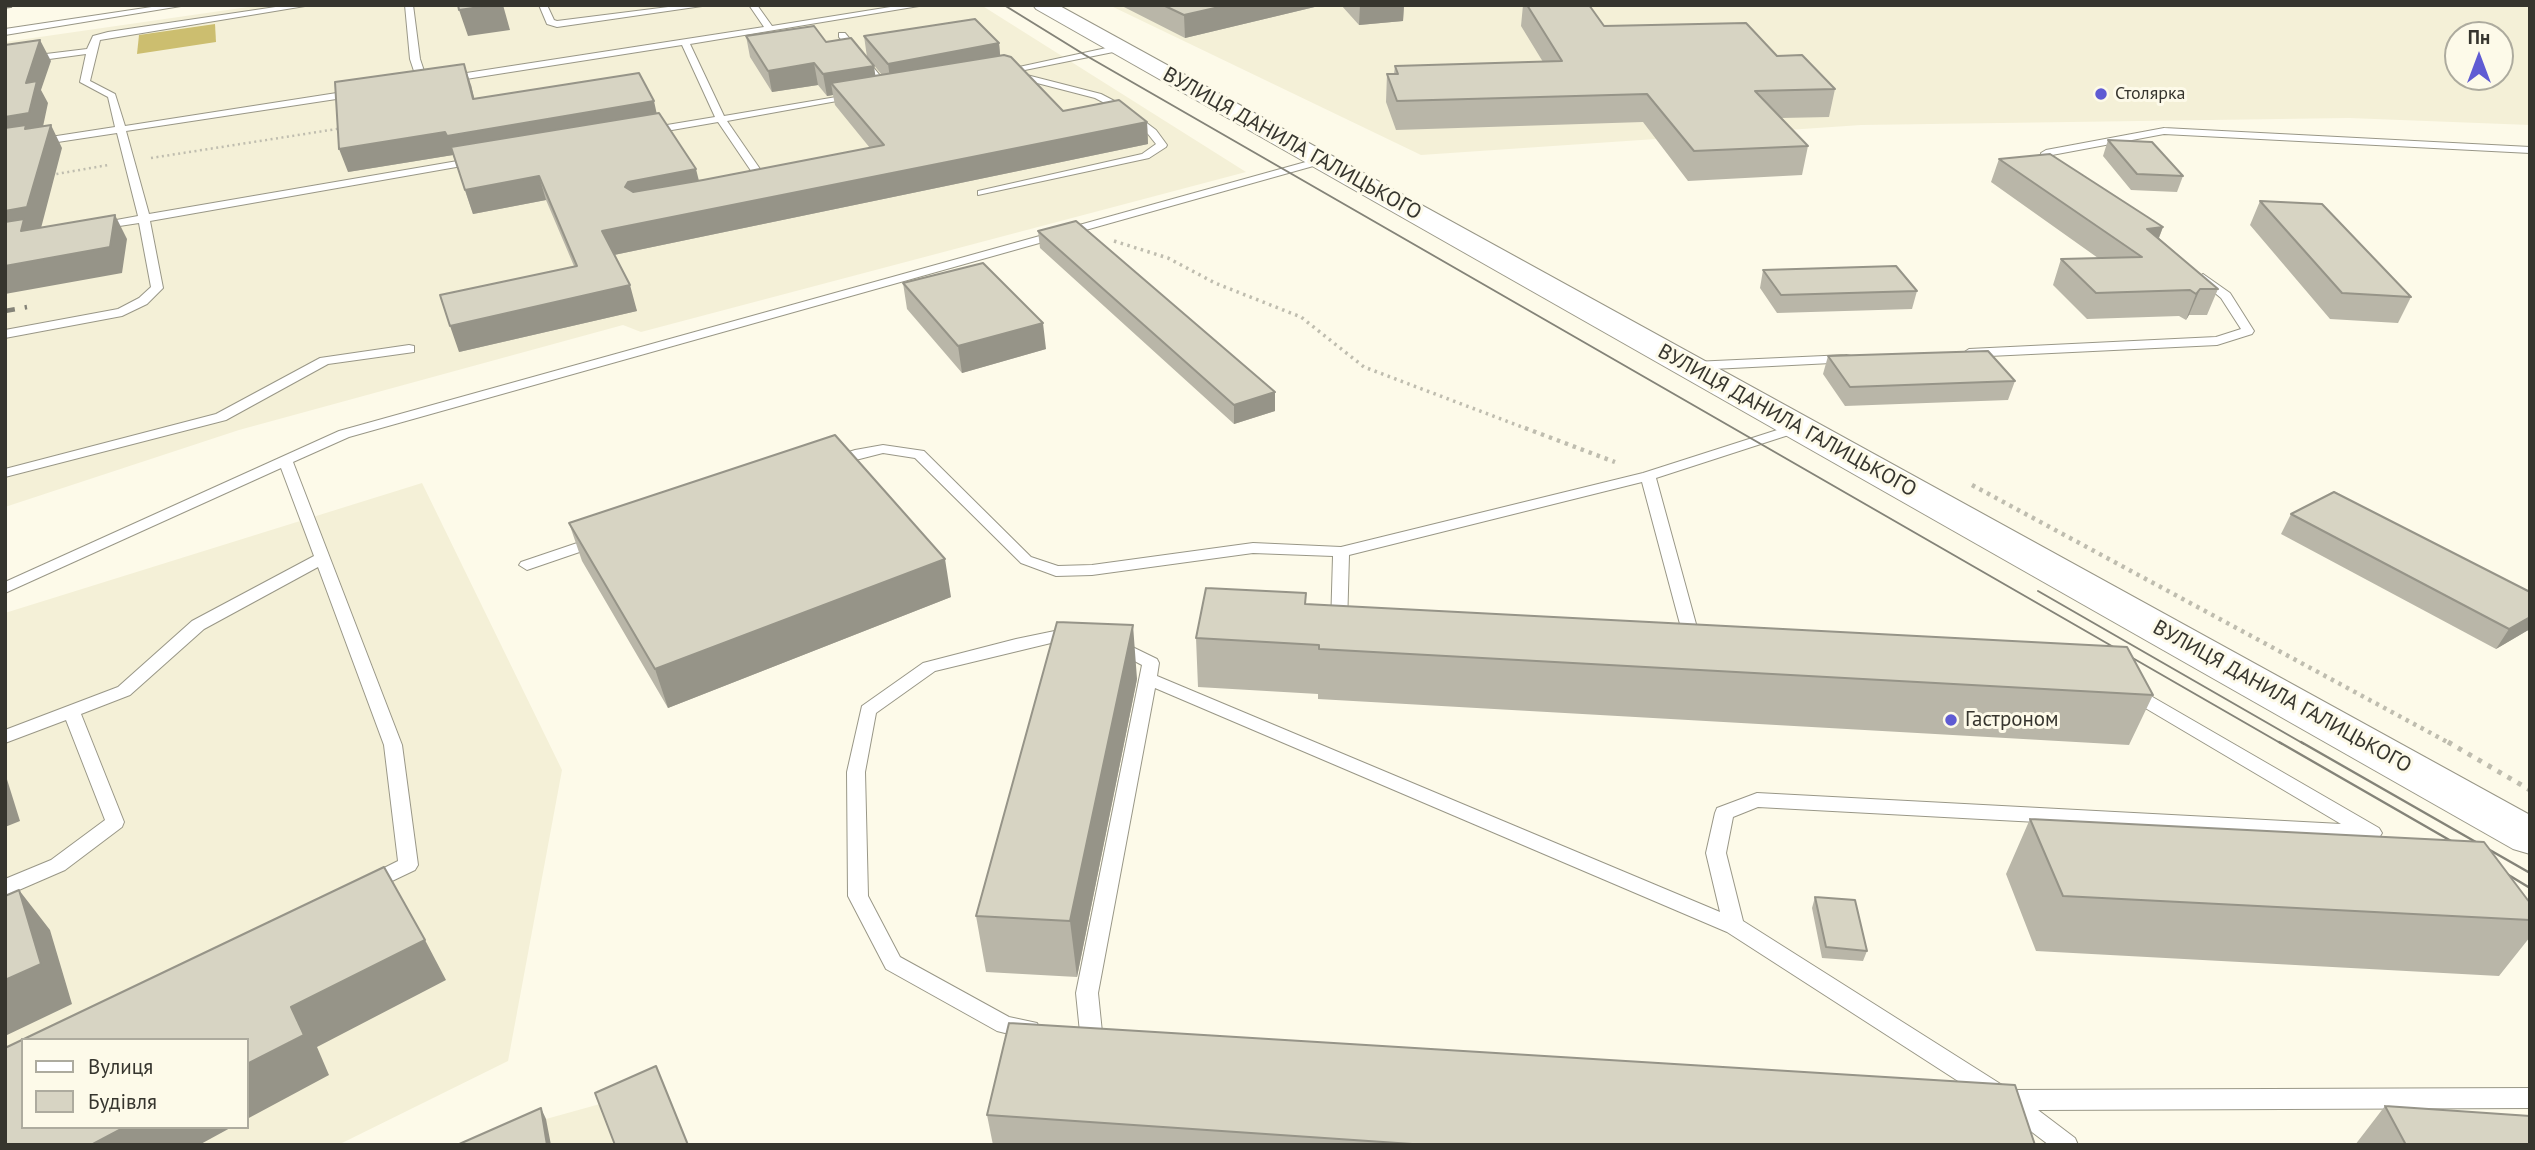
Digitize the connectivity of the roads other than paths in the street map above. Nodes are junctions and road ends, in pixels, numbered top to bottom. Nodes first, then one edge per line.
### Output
1 (183, 5) edge
2 (307, 5) edge
3 (409, 5) edge
4 (543, 5) edge
5 (705, 5) edge
6 (753, 5) edge
7 (920, 5) edge
8 (1044, 5) edge
9 (770, 29) junction
10 (5, 32) edge
11 (842, 35) dead end
12 (685, 42) junction
13 (1120, 48) junction
14 (91, 51) junction
15 (5, 62) edge
16 (1004, 72) junction
17 (991, 74) edge
18 (423, 83) junction
19 (410, 85) edge
20 (901, 89) edge
21 (370, 91) edge
22 (888, 91) junction
23 (876, 93) edge
24 (863, 95) edge
25 (721, 119) junction
26 (119, 130) junction
27 (638, 133) edge
28 (5, 147) edge
29 (2530, 150) edge
30 (487, 159) edge
31 (1320, 160) junction
32 (2067, 173) edge
33 (779, 183) edge
34 (766, 185) junction
35 (753, 188) edge
36 (982, 193) dead end
37 (144, 218) junction
38 (93, 228) edge
39 (2194, 271) edge
40 (5, 334) edge
41 (409, 349) dead end
42 (1953, 354) edge
43 (1856, 359) edge
44 (1691, 366) junction
45 (1799, 427) junction
46 (285, 460) junction
47 (822, 466) edge
48 (5, 473) edge
49 (1648, 476) junction
50 (604, 539) edge
51 (1342, 552) junction
52 (322, 558) junction
53 (527, 565) dead end
54 (5, 588) edge
55 (1339, 626) edge
56 (1719, 640) edge
57 (1149, 679) junction
58 (2110, 679) edge
59 (71, 711) junction
60 (5, 737) edge
61 (2530, 837) edge
62 (5, 888) edge
63 (346, 895) edge
64 (1734, 926) junction
65 (1042, 1032) edge
66 (1067, 1037) edge
67 (1092, 1042) junction
68 (1120, 1044) edge
69 (1965, 1097) edge
70 (2530, 1098) edge
71 (2007, 1100) junction
72 (2067, 1145) edge

1 - 10 lane
2 - 14 lane
3 - 18 lane
4 - 5 lane
6 - 9 lane
7 - 9 lane
8 - 13 street, ВУЛИЦЯ ДАНИЛА ГАЛИЦЬКОГО
9 - 12 lane
11 - 22 lane
12 - 18 lane
12 - 25 lane
13 - 16 lane
13 - 31 street, ВУЛИЦЯ ДАНИЛА ГАЛИЦЬКОГО
14 - 15 lane
14 - 26 lane
16 - 17 lane
16 - 36 lane
18 - 19 lane
20 - 22 lane
21 - 26 lane
22 - 23 lane
24 - 25 lane
25 - 27 lane
25 - 34 lane
26 - 28 lane
26 - 37 lane
29 - 32 lane
30 - 37 lane
31 - 44 street, ВУЛИЦЯ ДАНИЛА ГАЛИЦЬКОГО
31 - 46 lane
33 - 34 lane
34 - 35 lane
37 - 38 lane
37 - 40 lane
39 - 42 lane
41 - 48 lane
43 - 44 lane
44 - 45 street, ВУЛИЦЯ ДАНИЛА ГАЛИЦЬКОГО
45 - 49 lane
45 - 61 street, ВУЛИЦЯ ДАНИЛА ГАЛИЦЬКОГО
46 - 52 lane
46 - 54 lane
47 - 51 lane
49 - 51 lane
49 - 56 lane
50 - 53 lane
51 - 55 lane
52 - 59 lane
52 - 63 lane
57 - 64 lane
57 - 65 lane
57 - 67 lane
58 - 64 lane
59 - 60 lane
59 - 62 lane
64 - 71 lane
66 - 67 lane
67 - 68 lane
69 - 71 lane
70 - 71 lane
71 - 72 lane

